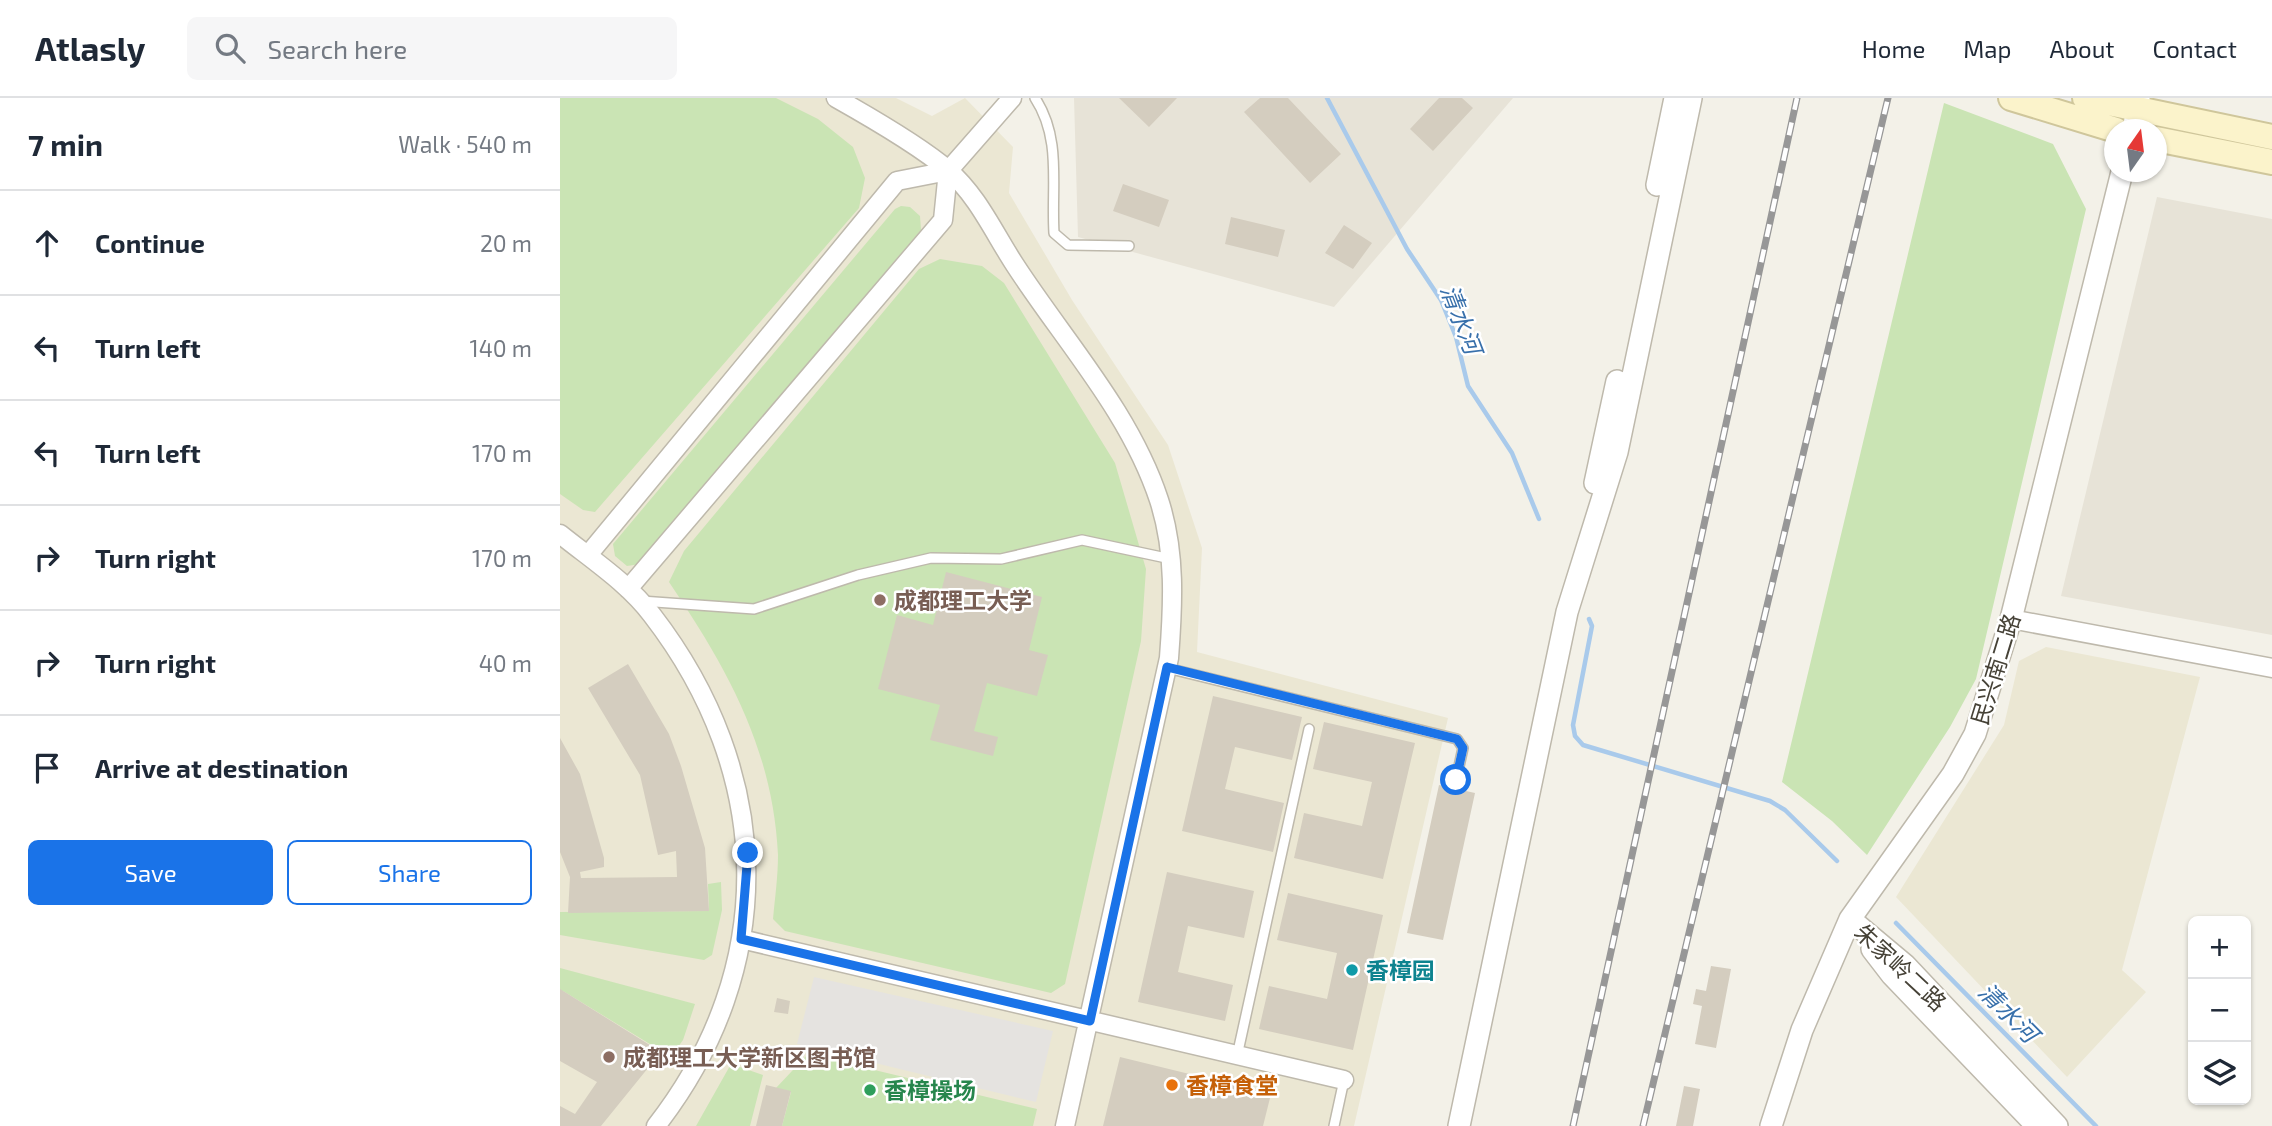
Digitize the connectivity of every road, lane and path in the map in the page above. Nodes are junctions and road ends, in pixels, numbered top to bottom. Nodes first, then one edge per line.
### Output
1 (836, 98) edge
2 (1012, 98) edge
3 (1035, 98) edge
4 (1675, 98) edge
5 (1690, 98) edge
6 (2011, 98) edge
7 (2085, 98) edge
8 (2136, 113) edge
9 (2104, 126) edge
10 (2272, 137) edge
11 (2167, 141) edge
12 (2272, 162) edge
13 (948, 171) junction
14 (2120, 182) edge
15 (1129, 247) dead end
16 (560, 534) edge
17 (588, 555) junction
18 (1171, 559) junction
19 (633, 595) junction
20 (2011, 619) junction
21 (1167, 667) junction
22 (2272, 668) edge
23 (1309, 729) dead end
24 (1456, 780) dead end
25 (1850, 919) junction
26 (741, 939) junction
27 (1090, 1021) junction
28 (1237, 1056) junction
29 (1344, 1080) joint
30 (656, 1126) edge
31 (1065, 1126) edge
32 (1334, 1126) edge
33 (1445, 1126) edge
34 (1459, 1126) edge
35 (1771, 1126) edge
36 (2037, 1126) edge
37 (2057, 1126) edge

1 - 13 street
2 - 13 street
3 - 15 lane
4 - 33 street
5 - 34 street
6 - 9 main road
7 - 8 main road
8 - 10 main road
11 - 12 main road
13 - 17 street
13 - 18 street
13 - 19 street
14 - 20 street, 民兴南二路
16 - 17 street
17 - 19 street
18 - 19 lane
18 - 21 street
19 - 26 street
20 - 22 street
20 - 25 street, 民兴南二路
21 - 24 lane
21 - 27 street
23 - 28 lane
25 - 35 street, 民兴南二路
25 - 36 street, 朱家岭二路
25 - 37 street, 朱家岭二路
26 - 27 street
26 - 30 street
27 - 28 street
27 - 31 street
28 - 29 street
29 - 32 lane

